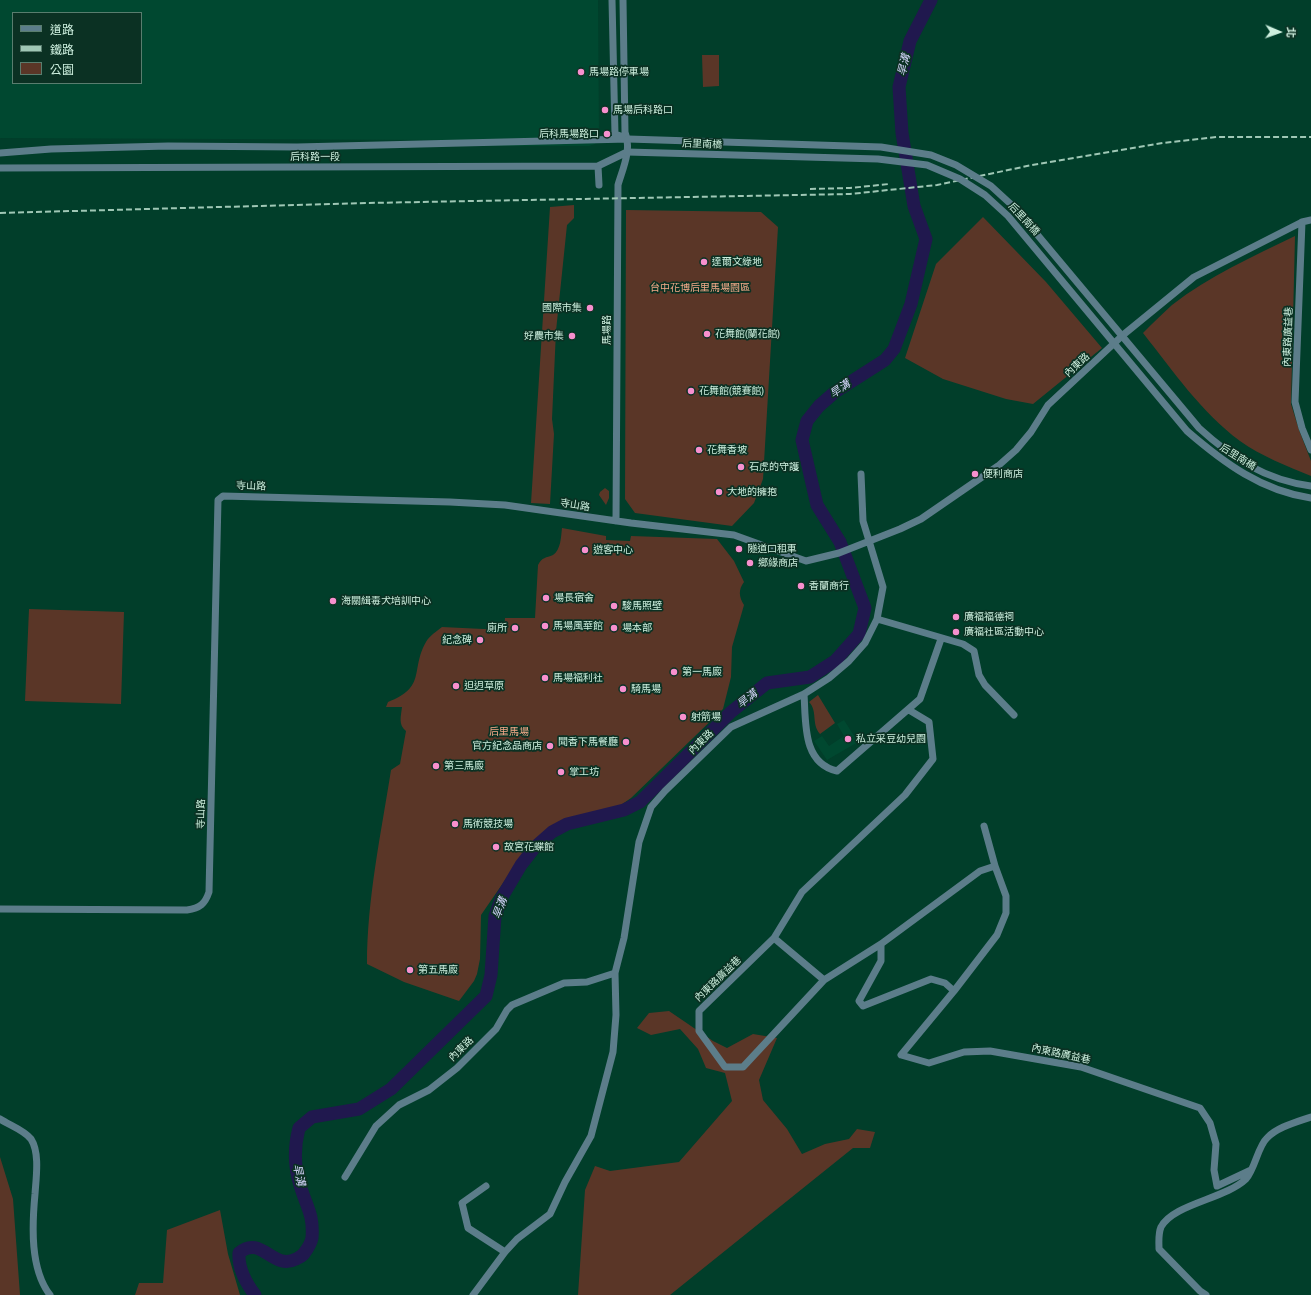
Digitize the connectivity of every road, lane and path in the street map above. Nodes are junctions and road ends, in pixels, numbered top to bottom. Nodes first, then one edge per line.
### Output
1 (612, 0) edge
2 (623, 0) edge
3 (628, 140) junction
4 (627, 152) junction
5 (0, 153) edge
6 (598, 166) junction
7 (0, 168) edge
8 (599, 185) dead end
9 (1311, 220) edge
10 (1302, 222) junction
11 (1311, 450) edge
12 (861, 474) dead end
13 (1311, 486) edge
14 (1311, 498) edge
15 (616, 521) junction
16 (870, 541) junction
17 (839, 553) joint
18 (877, 619) junction
19 (941, 638) junction
20 (804, 694) junction
21 (909, 710) junction
22 (1014, 715) dead end
23 (984, 826) dead end
24 (995, 866) junction
25 (0, 909) edge
26 (774, 938) junction
27 (881, 944) junction
28 (615, 973) junction
29 (824, 980) junction
30 (954, 991) junction
31 (1311, 1117) edge
32 (0, 1119) edge
33 (1251, 1170) junction
34 (345, 1177) dead end
35 (486, 1186) dead end
36 (505, 1252) junction
37 (50, 1295) edge
38 (473, 1295) edge
39 (1206, 1295) edge

1 - 3 street
2 - 3 street, 馬場路
3 - 4 street, 馬場路
3 - 5 street, 后科路一段
3 - 13 street, 后里南橋, bridge
4 - 6 street, 后科路一段
4 - 14 street, 后里南橋, bridge
4 - 15 street, 馬場路
6 - 7 street, 后科路一段
6 - 8 street
9 - 10 street, 內東路
10 - 11 street, 內東路廣益巷
10 - 16 street, 內東路
12 - 16 street
15 - 17 street, 寺山路
15 - 25 street, 寺山路
16 - 17 street, 內東路
16 - 18 street, 內東路
18 - 19 street
18 - 20 street, 內東路
19 - 21 street
19 - 22 street
20 - 21 street
20 - 28 street, 內東路
21 - 26 street, 內東路廣益巷
23 - 24 street, 內東路廣益巷
24 - 27 street, 內東路廣益巷
24 - 30 street, 內東路廣益巷
26 - 29 street
26 - 29 street, 內東路廣益巷
27 - 29 street, 內東路廣益巷
27 - 30 street
28 - 34 street, 內東路
28 - 36 street, 內東路
30 - 33 street, 內東路廣益巷
31 - 33 street
32 - 37 street
33 - 39 street
35 - 36 street
36 - 38 street, 內東路

